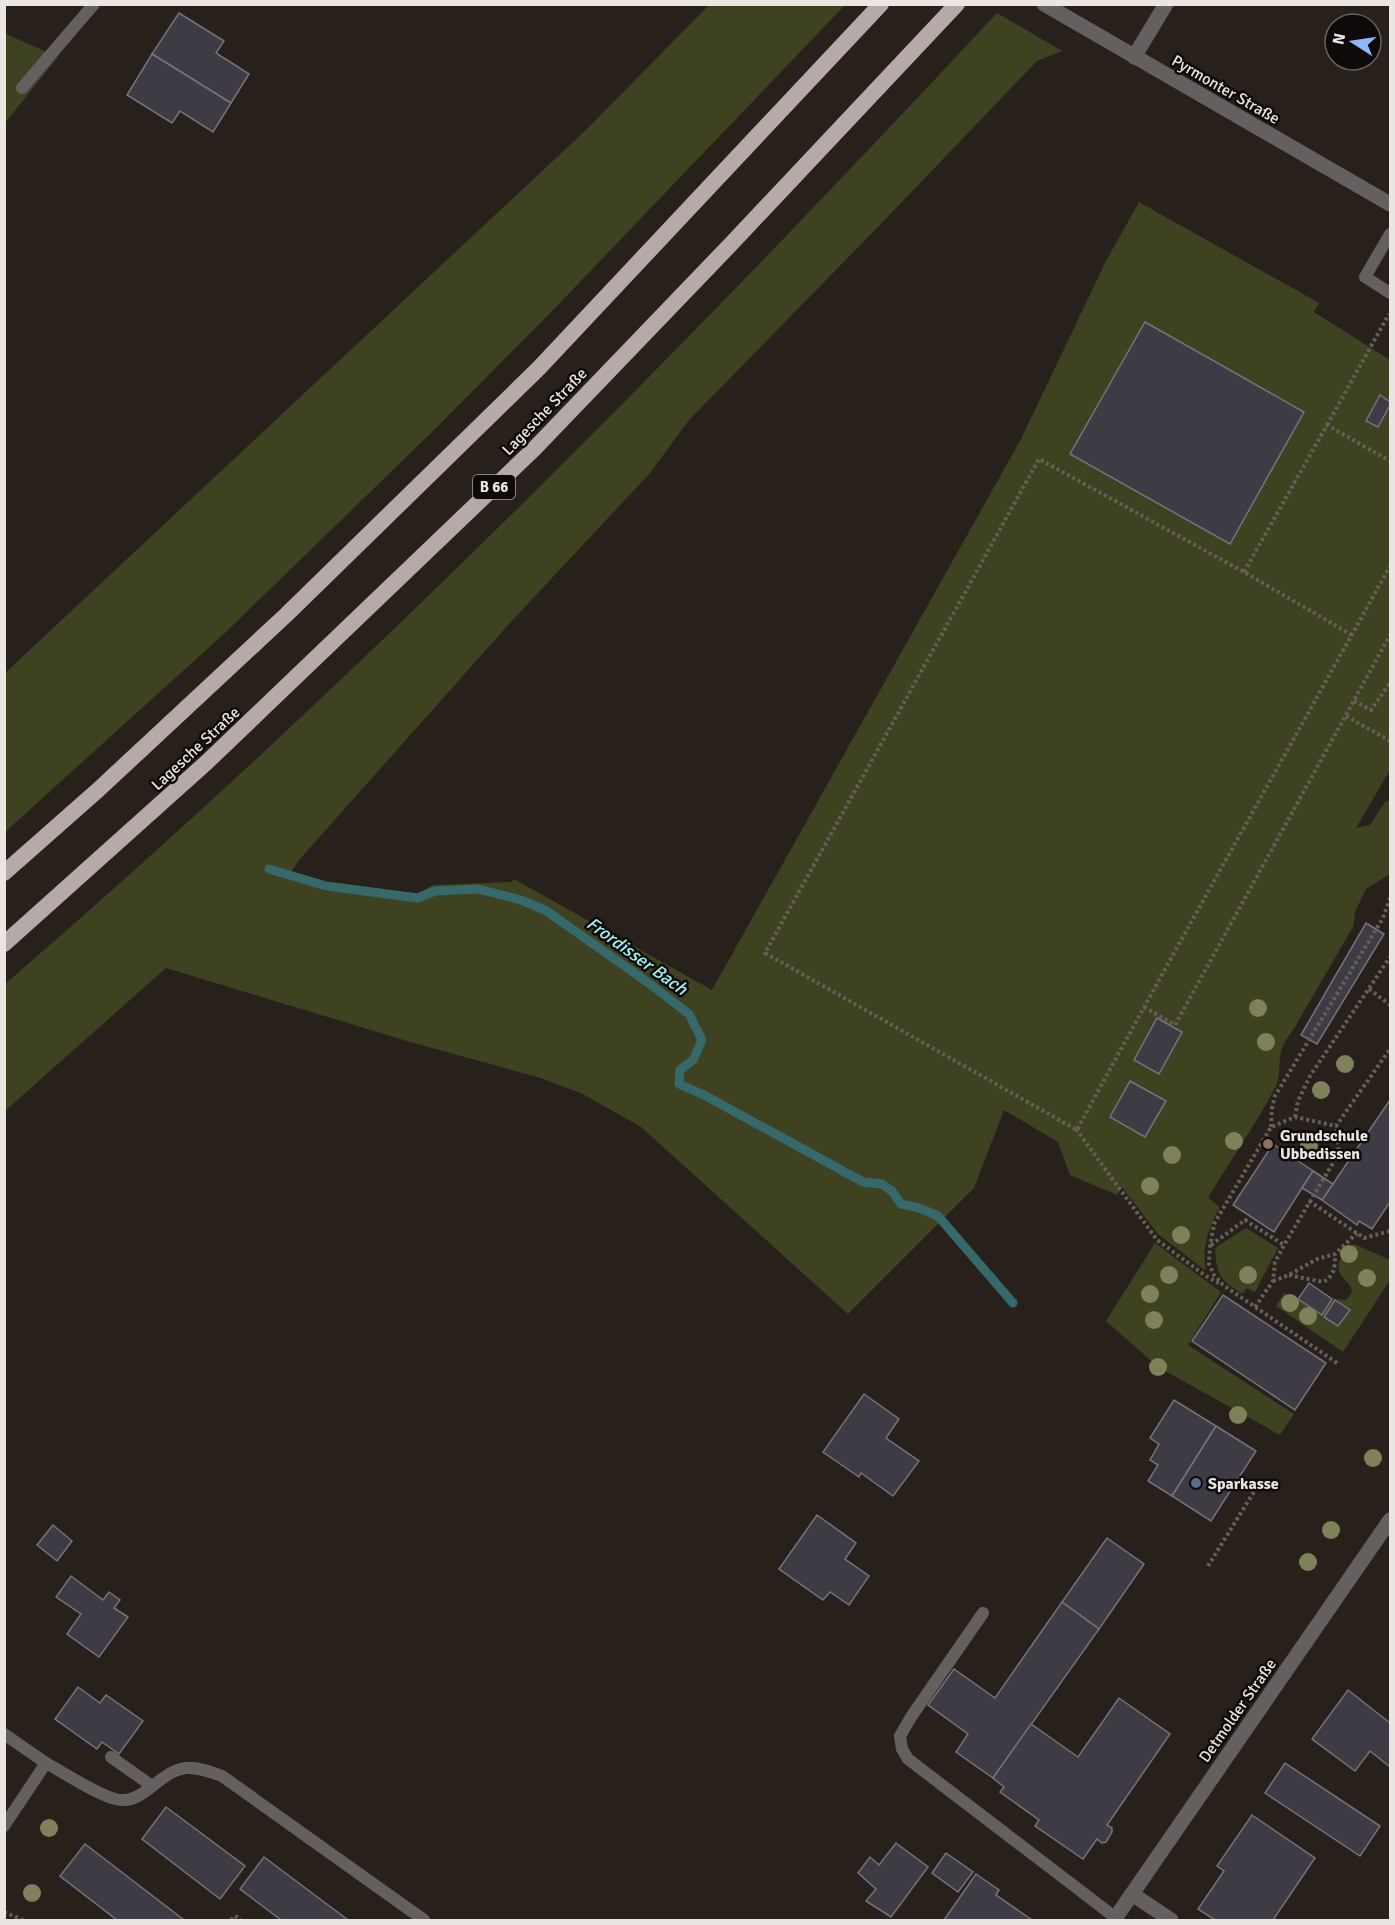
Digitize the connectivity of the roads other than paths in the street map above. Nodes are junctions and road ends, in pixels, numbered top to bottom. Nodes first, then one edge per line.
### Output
1 (94, 4) edge
2 (881, 4) edge
3 (957, 4) edge
4 (1044, 4) edge
5 (1166, 4) edge
6 (1134, 57) junction
7 (22, 88) dead end
8 (1390, 204) edge
9 (1390, 234) edge
10 (1390, 293) edge
11 (4, 873) edge
12 (4, 944) edge
13 (1390, 1520) edge
14 (983, 1613) dead end
15 (4, 1734) edge
16 (111, 1757) dead end
17 (46, 1763) junction
18 (152, 1786) junction
19 (4, 1826) edge
20 (1132, 1894) junction
21 (1115, 1919) edge
22 (424, 1920) edge
23 (1171, 1920) edge

1 - 7 lane
2 - 11 highway, Lagesche Straße
3 - 12 highway, Lagesche Straße / B 66
4 - 6 street, Pyrmonter Straße
5 - 6 street
6 - 8 street, Pyrmonter Straße
9 - 10 lane
13 - 20 street, Detmolder Straße
14 - 21 lane
15 - 17 lane
16 - 18 lane
17 - 18 lane
17 - 19 lane
18 - 22 lane
20 - 21 street, Detmolder Straße
20 - 23 street

